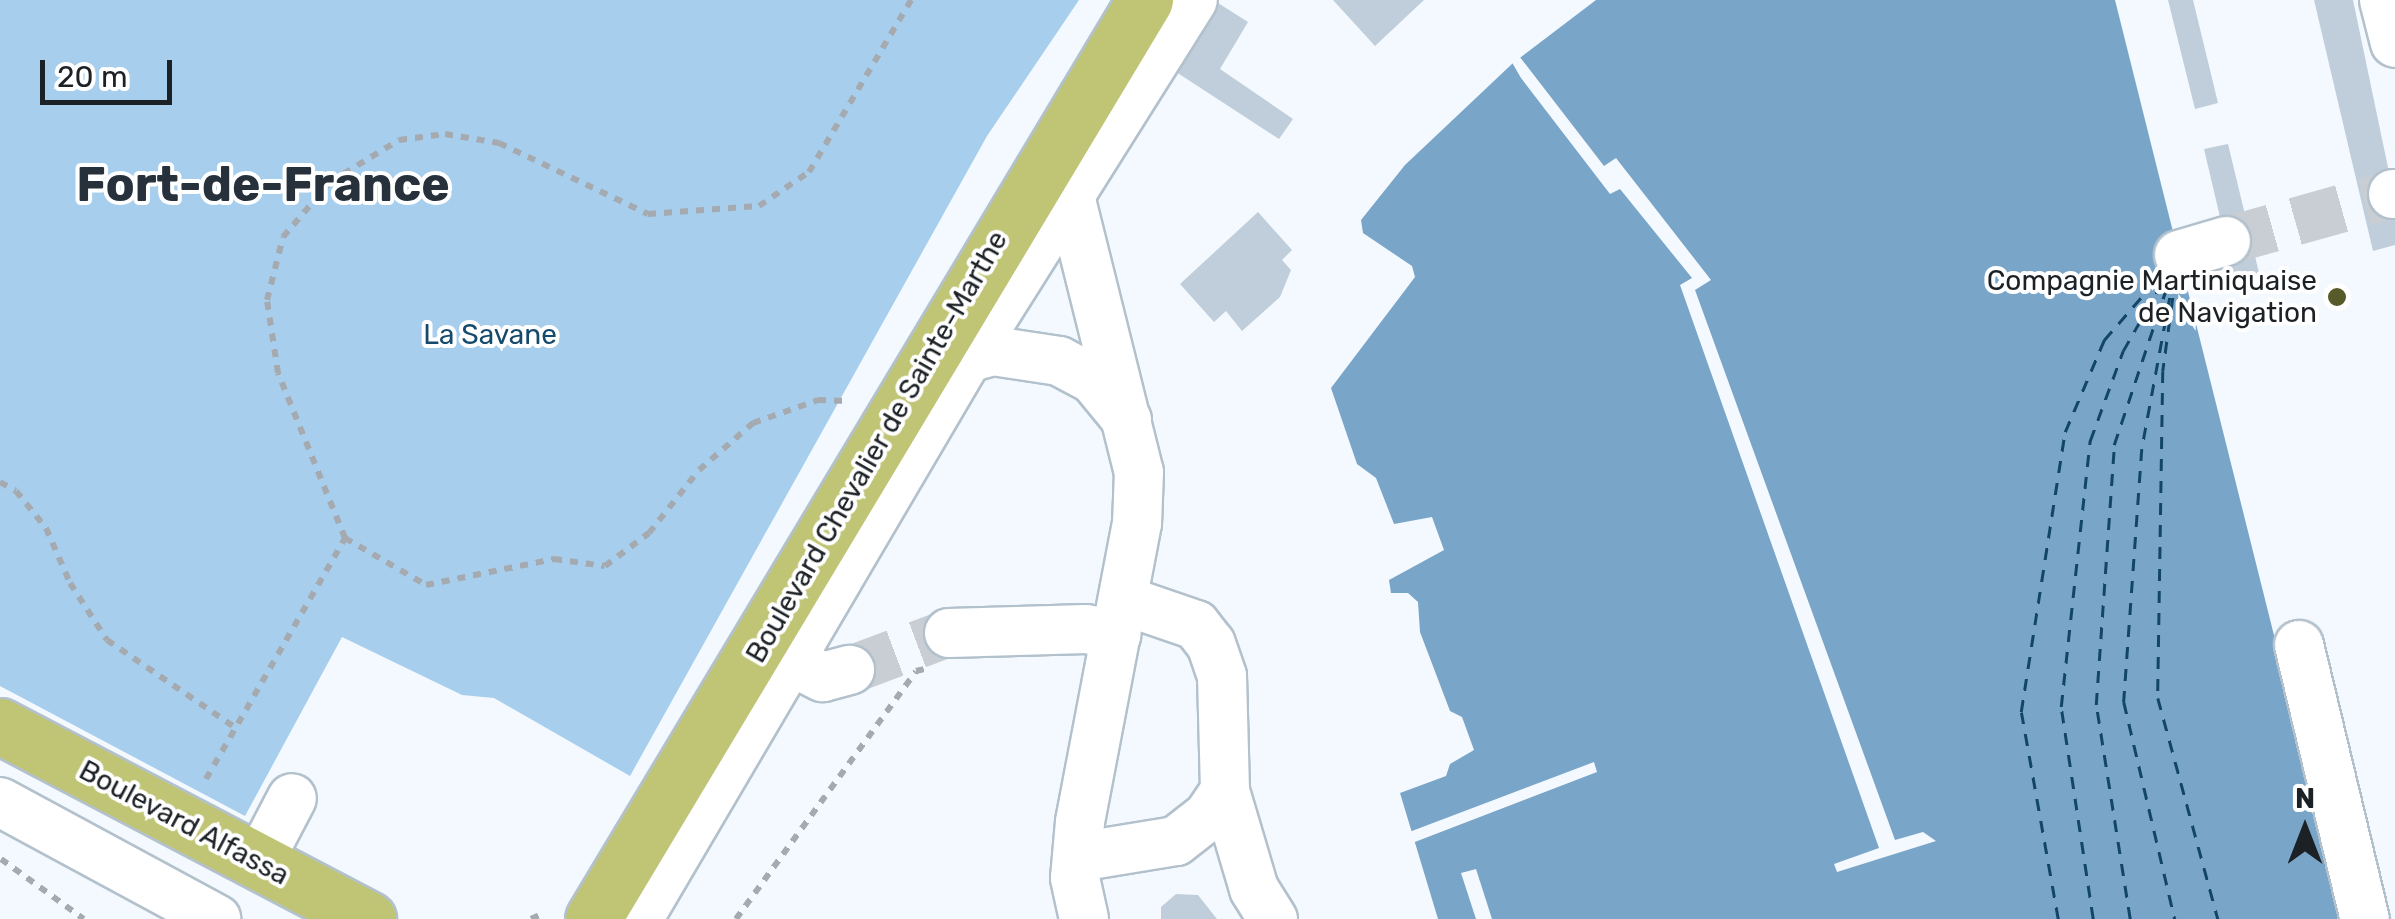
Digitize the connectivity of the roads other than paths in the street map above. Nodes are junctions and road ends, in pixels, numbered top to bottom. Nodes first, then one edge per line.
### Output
1 (1145, 0) edge
2 (1194, 0) edge
3 (2384, 0) edge
4 (2395, 44) edge
5 (1063, 167) junction
6 (2226, 242) tunnel mouth
7 (2178, 255) dead end
8 (970, 354) junction
9 (890, 394) junction
10 (1134, 431) junction
11 (1120, 618) junction
12 (949, 633) tunnel mouth
13 (2300, 645) dead end
14 (789, 660) junction
15 (850, 670) tunnel mouth
16 (0, 726) edge
17 (1225, 792) junction
18 (292, 798) dead end
19 (0, 802) edge
20 (1078, 857) junction
21 (258, 863) junction
22 (614, 911) edge
23 (216, 919) edge
24 (368, 919) edge
25 (1084, 919) edge
26 (1272, 919) edge
27 (2365, 919) edge

1 - 5 main road, Boulevard Chevalier de Sainte-Marthe
2 - 5 street
3 - 4 street
5 - 8 street
5 - 9 main road, Boulevard Chevalier de Sainte-Marthe
5 - 10 street
6 - 7 street
8 - 9 street
8 - 10 street
8 - 14 street
9 - 22 main road, Boulevard Chevalier de Sainte-Marthe
10 - 11 street
11 - 12 street
11 - 17 street
11 - 20 street
13 - 27 street
14 - 15 street
14 - 22 street
16 - 21 main road, Boulevard Alfassa
17 - 20 street
17 - 26 street
18 - 21 street
19 - 23 street
20 - 25 street
21 - 24 main road, Boulevard Alfassa

